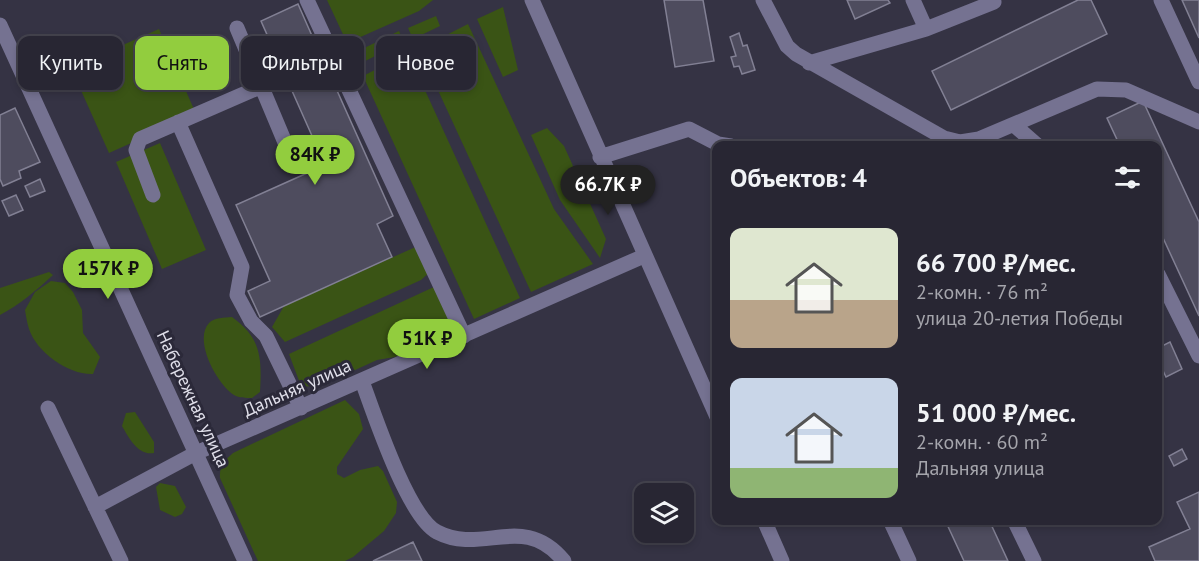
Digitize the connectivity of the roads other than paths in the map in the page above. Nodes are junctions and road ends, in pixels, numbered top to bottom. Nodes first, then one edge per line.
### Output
1 (307, 0) edge
2 (532, 0) edge
3 (763, 0) edge
4 (913, 0) edge
5 (993, 0) edge
6 (1161, 0) edge
7 (0, 25) edge
8 (237, 28) dead end
9 (926, 29) junction
10 (241, 37) edge
11 (809, 63) junction
12 (1199, 82) edge
13 (253, 90) edge
14 (264, 90) edge
15 (178, 122) junction
16 (1199, 122) edge
17 (1014, 125) junction
18 (714, 141) edge
19 (944, 141) edge
20 (966, 141) edge
21 (1032, 141) edge
22 (290, 152) dead end
23 (600, 157) junction
24 (153, 195) dead end
25 (644, 256) junction
26 (1162, 282) edge
27 (464, 336) junction
28 (1199, 356) edge
29 (362, 381) junction
30 (712, 406) edge
31 (48, 408) dead end
32 (301, 408) junction
33 (196, 453) junction
34 (95, 507) junction
35 (766, 525) edge
36 (892, 525) edge
37 (1016, 525) edge
38 (121, 561) edge
39 (245, 561) edge
40 (564, 561) edge
41 (782, 561) edge
42 (909, 561) edge
43 (1034, 561) edge

1 - 27 street
2 - 23 street
3 - 11 street
4 - 9 street
5 - 9 street
6 - 12 street
7 - 33 street, Набережная улица
8 - 10 street
9 - 11 street
11 - 19 street
13 - 15 street
14 - 22 street
15 - 24 street
15 - 32 street
16 - 17 street
17 - 20 street
17 - 21 street
18 - 23 street
23 - 25 street
25 - 27 street, Дальняя улица
25 - 30 street
26 - 28 street
27 - 29 street, Дальняя улица
29 - 32 street, Дальняя улица
29 - 40 street
31 - 34 street
32 - 33 street, Дальняя улица
33 - 34 street, Дальняя улица
33 - 39 street, Набережная улица
34 - 38 street
35 - 41 street
36 - 42 street
37 - 43 street

